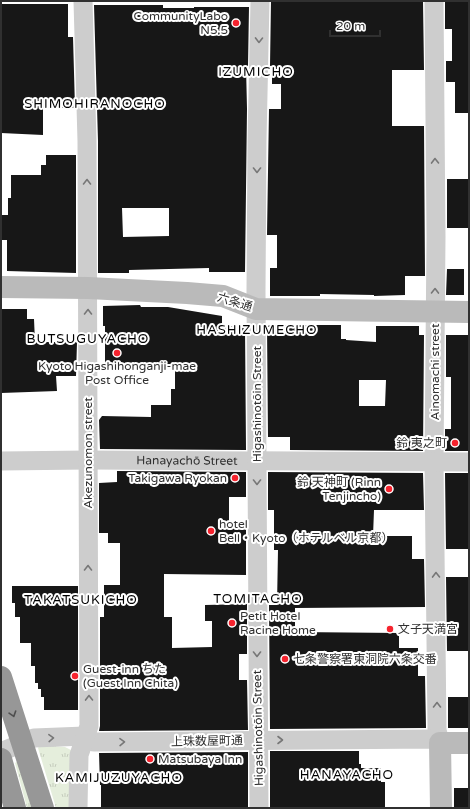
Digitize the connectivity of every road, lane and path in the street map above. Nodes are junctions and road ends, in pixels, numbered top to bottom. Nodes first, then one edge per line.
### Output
1 (83, 1) edge
2 (260, 1) edge
3 (434, 1) edge
4 (1, 287) edge
5 (88, 288) junction
6 (256, 308) junction
7 (435, 310) junction
8 (469, 312) edge
9 (88, 460) junction
10 (1, 461) edge
11 (257, 462) junction
12 (434, 462) junction
13 (469, 462) edge
14 (1, 676) edge
15 (85, 736) junction
16 (258, 740) junction
17 (23, 743) junction
18 (440, 743) junction
19 (469, 743) edge
20 (1, 752) edge
21 (1, 759) edge
22 (15, 808) edge
23 (43, 808) edge
24 (78, 808) edge
25 (259, 808) edge
26 (441, 808) edge

5 -> 1 street, Akezunomon street
2 -> 6 street, Higashinotōin Street
7 -> 3 street, Ainomachi street
4 - 5 street, 六条通
5 - 6 street, 六条通
9 -> 5 street, Akezunomon street
6 - 7 street, 六条通
6 - 11 street, Higashinotōin Street
7 - 8 street, 六条通
7 - 12 street, Ainomachi street
9 - 10 street, Hanayachō Street
9 - 11 street, Hanayachō Street
15 -> 9 street, Akezunomon street
11 - 12 street, Hanayachō Street
11 -> 16 street, Higashinotōin Street
12 - 13 street, Hanayachō Street
18 -> 12 street, Ainomachi street
14 -> 17 highway
15 -> 16 street, 上珠数屋町通
17 -> 15 street, 上珠数屋町通
15 - 24 street, Akezunomon street
16 -> 18 street, 上珠数屋町通
16 - 25 street, Higashinotōin Street
17 - 20 street, 上珠数屋町通
17 - 23 highway
18 - 19 street
18 - 26 street
21 - 22 highway

